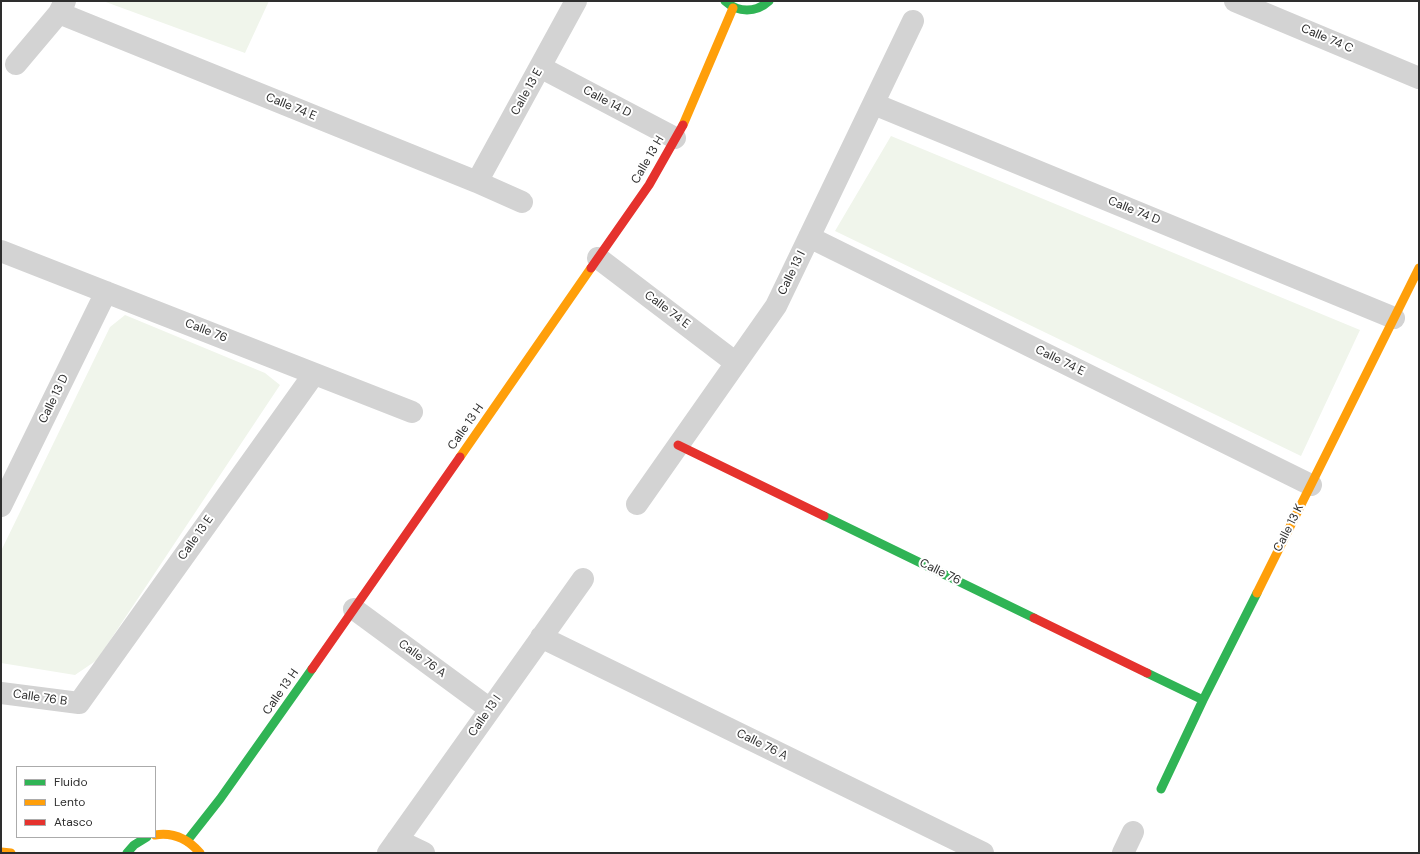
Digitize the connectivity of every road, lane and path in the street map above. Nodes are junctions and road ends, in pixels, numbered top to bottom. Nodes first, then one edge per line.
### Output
1 (576, 1) edge
2 (725, 1) edge
3 (769, 1) edge
4 (1235, 1) edge
5 (62, 7) edge
6 (733, 8) junction
7 (1275, 8) edge
8 (914, 21) dead end
9 (16, 64) dead end
10 (540, 67) junction
11 (1419, 78) edge
12 (874, 104) junction
13 (675, 138) junction
14 (477, 182) junction
15 (522, 202) dead end
16 (809, 237) junction
17 (1, 251) edge
18 (598, 258) junction
19 (1419, 268) edge
20 (106, 292) junction
21 (1394, 318) junction
22 (736, 363) junction
23 (314, 374) junction
24 (412, 412) dead end
25 (678, 445) junction
26 (1310, 485) junction
27 (637, 504) dead end
28 (1, 506) edge
29 (583, 579) dead end
30 (354, 609) junction
31 (541, 637) junction
32 (1, 692) edge
33 (1203, 700) junction
34 (79, 703) joint
35 (490, 709) junction
36 (1161, 789) dead end
37 (1133, 832) dead end
38 (156, 835) edge
39 (145, 838) edge
40 (187, 841) junction
41 (393, 846) edge
42 (1, 852) edge
43 (11, 853) edge
44 (127, 853) edge
45 (200, 853) edge
46 (424, 853) edge
47 (983, 853) edge
48 (1123, 853) edge

1 - 10 street, Calle 13 E
2 - 6 street
3 - 6 street
4 - 7 street, Calle 74 C
5 - 9 street
5 - 14 street, Calle 74 E
6 - 13 street, Calle 13 H
7 - 11 street, Calle 74 C
8 - 12 street, Calle 13 I
10 - 13 street, Calle 14 D
10 - 14 street, Calle 13 E
12 - 16 street, Calle 13 I
12 - 21 street, Calle 74 D
13 - 18 street, Calle 13 H
14 - 15 street, Calle 74 E
16 - 22 street, Calle 13 I
16 - 26 street, Calle 74 E
17 - 20 street, Calle 76
18 - 22 street, Calle 74 E
18 - 30 street, Calle 13 H
19 - 21 street, Calle 13 K
20 - 23 street, Calle 76
20 - 28 street, Calle 13 D
21 - 26 street, Calle 13 K
22 - 25 street, Calle 13 I
23 - 24 street, Calle 76
23 - 34 street, Calle 13 E
25 - 27 street, Calle 13 I
25 - 33 street, Calle 76
26 - 33 street, Calle 13 K
29 - 31 street, Calle 13 I
30 - 35 street, Calle 76 A
30 - 40 street, Calle 13 H
31 - 35 street, Calle 13 I
31 - 47 street, Calle 76 A
32 - 34 street, Calle 76 B
33 - 36 street, Calle 13 K
35 - 41 street, Calle 13 I
37 - 48 street
38 - 40 street
39 - 44 street
40 - 45 street
41 - 46 street
42 - 43 street

